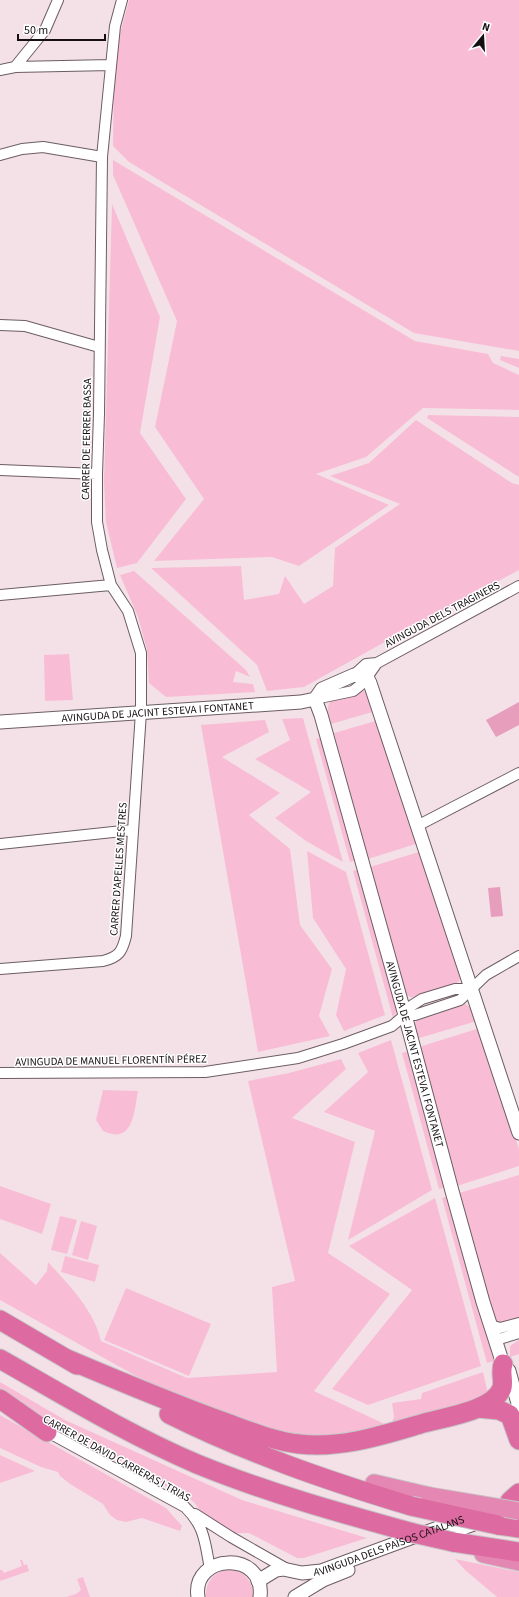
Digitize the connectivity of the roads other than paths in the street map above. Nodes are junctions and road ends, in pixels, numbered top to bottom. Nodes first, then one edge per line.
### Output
1 (58, 0) edge
2 (122, 0) edge
3 (111, 65) junction
4 (14, 67) junction
5 (0, 70) edge
6 (0, 155) edge
7 (102, 157) junction
8 (0, 325) edge
9 (99, 347) junction
10 (0, 470) edge
11 (96, 474) junction
12 (111, 585) junction
13 (519, 586) edge
14 (0, 595) edge
15 (360, 676) junction
16 (315, 699) junction
17 (141, 712) junction
18 (0, 722) edge
19 (519, 773) edge
20 (417, 826) junction
21 (132, 830) junction
22 (0, 844) edge
23 (519, 956) edge
24 (0, 969) edge
25 (472, 989) junction
26 (405, 1015) junction
27 (0, 1073) edge
28 (519, 1133) edge
29 (0, 1320) edge
30 (519, 1323) edge
31 (490, 1326) junction
32 (519, 1333) edge
33 (496, 1340) junction
34 (0, 1359) edge
35 (67, 1359) junction
36 (502, 1364) junction
37 (0, 1399) edge
38 (0, 1406) edge
39 (519, 1407) edge
40 (478, 1408) junction
41 (174, 1417) junction
42 (47, 1432) junction
43 (519, 1440) edge
44 (374, 1483) joint
45 (517, 1502) edge
46 (185, 1507) junction
47 (519, 1528) edge
48 (450, 1543) junction
49 (519, 1552) edge
50 (519, 1562) edge
51 (210, 1569) junction
52 (287, 1569) junction
53 (310, 1591) edge
54 (262, 1592) edge
55 (197, 1596) edge
56 (295, 1597) edge

1 - 4 street
2 - 3 street, CARRER DE FERRER BASSA
3 - 4 street
3 - 7 street, CARRER DE FERRER BASSA
4 - 5 street
6 - 7 street
7 - 9 street, CARRER DE FERRER BASSA
8 - 9 street
9 - 11 street, CARRER DE FERRER BASSA
10 - 11 street
11 - 12 street, CARRER DE FERRER BASSA
12 - 14 street
12 - 17 street, CARRER DE FERRER BASSA
13 - 15 street, AVINGUDA DELS TRAGINERS
15 - 16 street
15 - 20 street
16 - 17 street, AVINGUDA DE JACINT ESTEVA I FONTANET
16 - 26 street, AVINGUDA DE JACINT ESTEVA I FONTANET
17 - 18 street, AVINGUDA DE JACINT ESTEVA I FONTANET
17 - 21 street, CARRER D'APEL·LES MESTRES
19 - 20 street
20 - 25 street
21 - 22 street
21 - 24 street, CARRER D'APEL·LES MESTRES
23 - 25 street
25 - 26 street, AVINGUDA DE MANUEL FLORENTÍN PÉREZ
25 - 28 street
26 - 27 street, AVINGUDA DE MANUEL FLORENTÍN PÉREZ
26 - 31 street, AVINGUDA DE JACINT ESTEVA I FONTANET
29 - 35 highway
30 - 31 street
31 - 33 street, AVINGUDA DE JACINT ESTEVA I FONTANET
32 - 33 street
33 - 36 street, AVINGUDA DE JACINT ESTEVA I FONTANET
34 - 48 highway, bridge
35 - 40 highway
35 - 41 highway
36 - 39 street, AVINGUDA DE JACINT ESTEVA I FONTANET
36 - 40 highway
37 - 42 highway
38 - 42 street, CARRER DE DAVID CARRERAS I TRIAS
40 - 43 highway
41 - 44 highway
41 - 47 highway, bridge
42 - 46 street, CARRER DE DAVID CARRERAS I TRIAS
44 - 45 highway, bridge
45 - 52 street, AVINGUDA DELS PAÏSOS CATALANS
45 - 53 street, AVINGUDA DELS PAÏSOS CATALANS
46 - 51 street, CARRER DE DAVID CARRERAS I TRIAS
46 - 52 street
48 - 49 highway
48 - 50 highway
51 - 54 street
51 - 55 street
52 - 54 street, AVINGUDA DELS PAÏSOS CATALANS
53 - 56 street, AVINGUDA DELS PAÏSOS CATALANS

